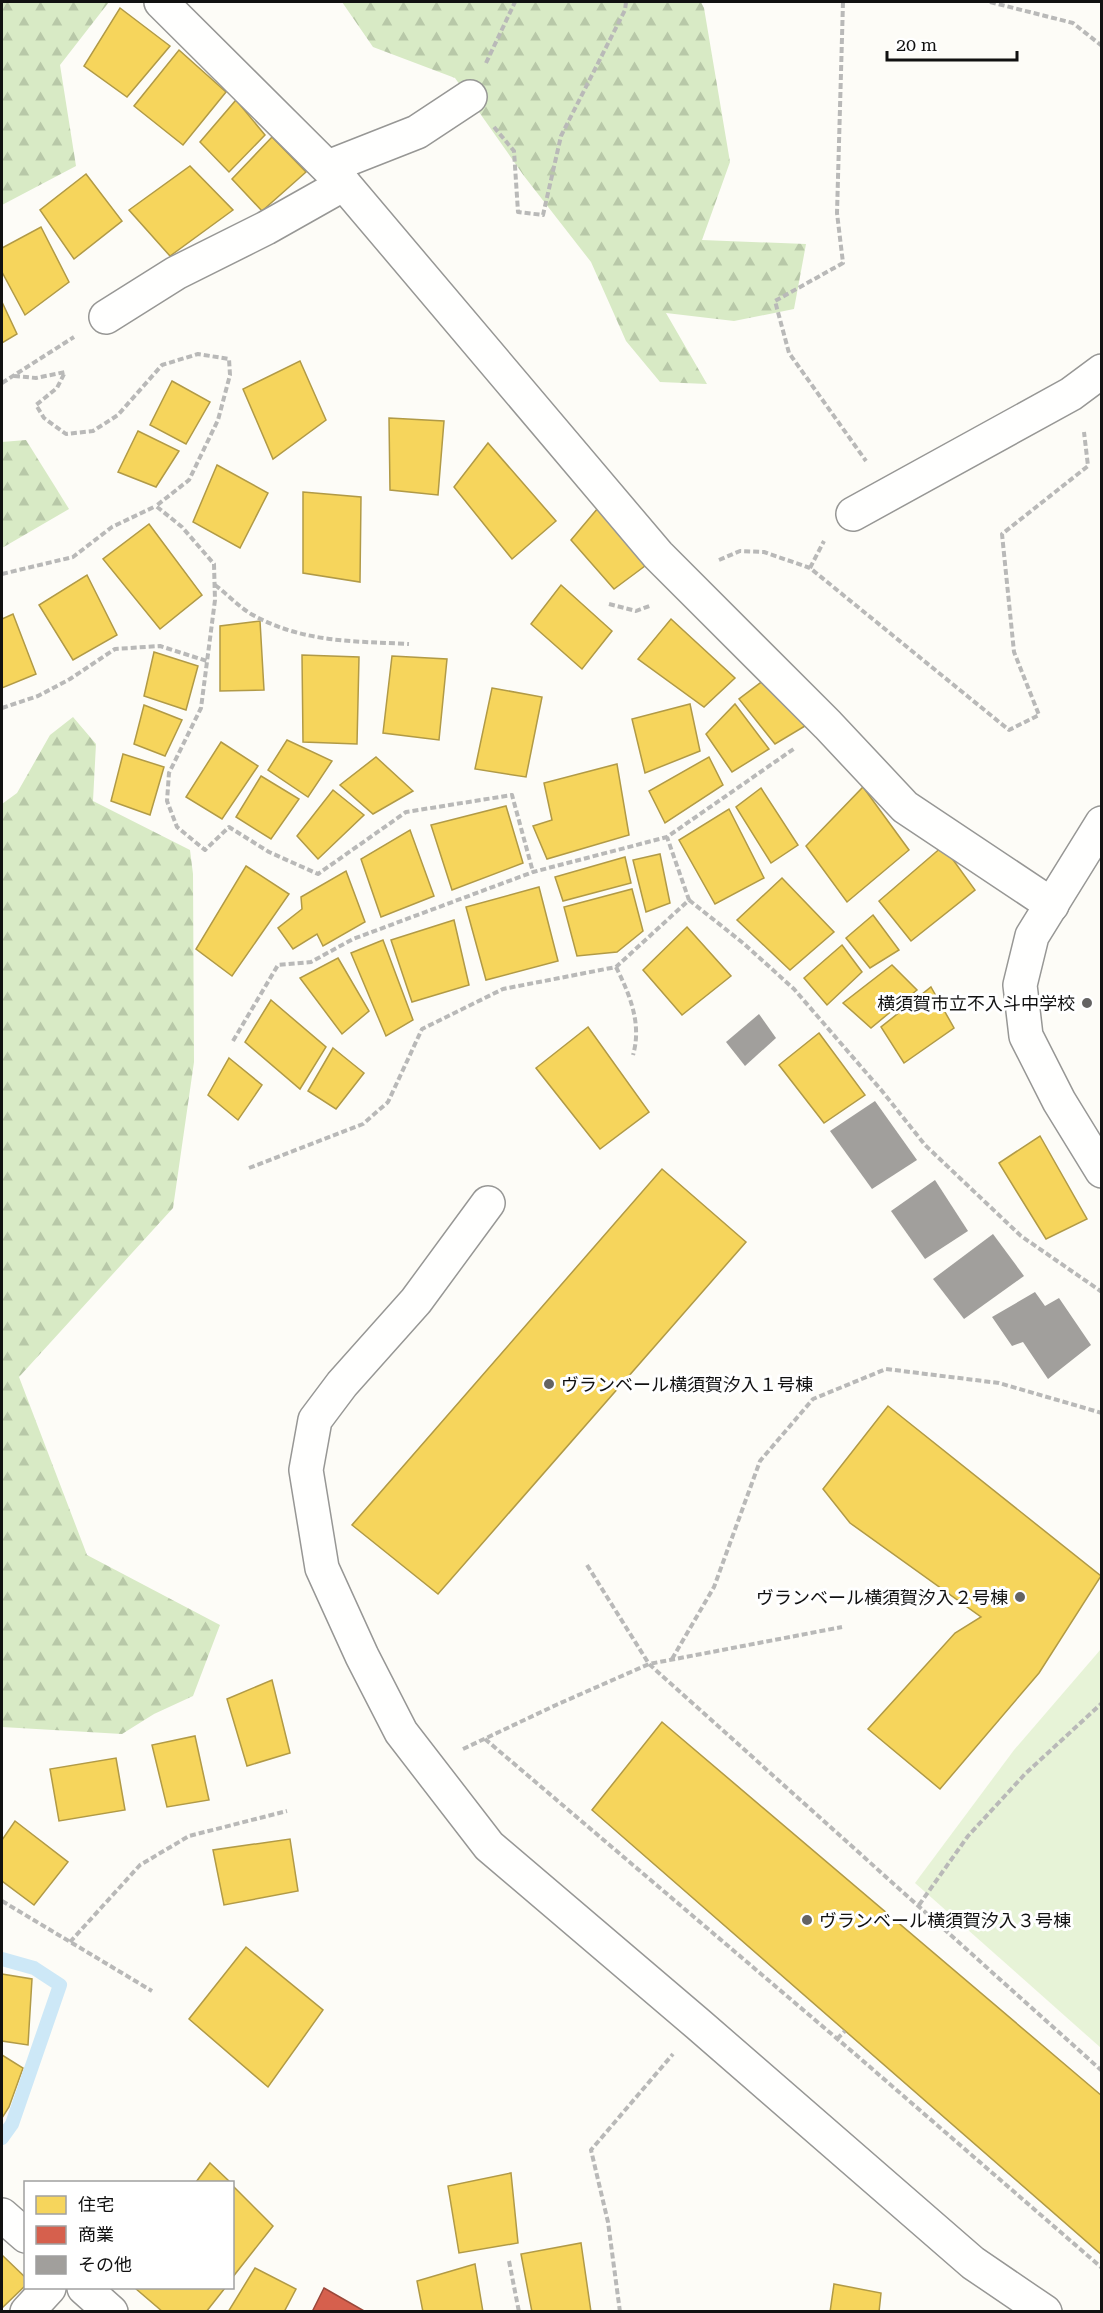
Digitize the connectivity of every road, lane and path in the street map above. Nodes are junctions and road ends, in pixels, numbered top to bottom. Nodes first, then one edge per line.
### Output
1 (161, 2) edge
2 (515, 2) edge
3 (626, 2) edge
4 (843, 2) edge
5 (990, 2) edge
6 (1101, 46) edge
7 (470, 97) junction
8 (336, 176) junction
9 (106, 317) joint
10 (1101, 371) edge
11 (14, 376) junction
12 (2, 383) edge
13 (1084, 431) dead end
14 (889, 494) junction
15 (156, 506) junction
16 (853, 514) dead end
17 (2, 574) edge
18 (680, 578) junction
19 (214, 584) junction
20 (609, 604) dead end
21 (636, 611) dead end
22 (409, 644) dead end
23 (207, 661) junction
24 (2, 708) edge
25 (828, 725) junction
26 (1101, 823) edge
27 (667, 837) junction
28 (534, 872) junction
29 (689, 900) junction
30 (1052, 905) junction
31 (616, 967) junction
32 (233, 1041) dead end
33 (633, 1055) dead end
34 (249, 1168) dead end
35 (1101, 1171) edge
36 (488, 1203) dead end
37 (1101, 1292) edge
38 (1101, 1413) edge
39 (586, 1565) dead end
40 (842, 1627) dead end
41 (672, 1659) junction
42 (649, 1664) junction
43 (1101, 1703) edge
44 (484, 1739) junction
45 (427, 1767) junction
46 (286, 1811) dead end
47 (2, 1901) edge
48 (919, 1905) junction
49 (70, 1942) junction
50 (152, 1991) dead end
51 (698, 2024) junction
52 (845, 2031) dead end
53 (837, 2039) junction
54 (1101, 2071) edge
55 (2, 2215) edge
56 (24, 2234) edge
57 (509, 2261) dead end
58 (1101, 2268) edge
59 (48, 2289) edge
60 (85, 2289) edge
61 (27, 2312) edge
62 (111, 2312) edge
63 (519, 2312) edge
64 (620, 2312) edge
65 (1045, 2312) edge

1 - 8 street
2 - 7 path
3 - 7 path
4 - 14 path
5 - 6 path
7 - 8 street
8 - 9 street
8 - 18 street
9 - 11 path
10 - 14 street
11 - 12 path
11 - 15 path
13 - 18 path
14 - 16 street
15 - 17 path
15 - 19 path
18 - 25 street
19 - 22 path
19 - 23 path
20 - 21 path
23 - 24 path
23 - 28 path
25 - 27 path
25 - 30 street
26 - 30 street
27 - 28 path
27 - 29 path
28 - 32 path
29 - 31 path
29 - 37 path
30 - 35 street
31 - 33 path
31 - 34 path
36 - 45 street
38 - 41 path
39 - 42 path
40 - 41 path
41 - 42 path
42 - 44 path
42 - 48 path
43 - 48 path
44 - 45 path
44 - 53 path
45 - 51 street
46 - 49 path
47 - 49 path
48 - 54 path
49 - 50 path
51 - 64 path
51 - 65 street
52 - 53 path
53 - 58 path
55 - 56 street
57 - 63 path
59 - 61 street
60 - 62 street

